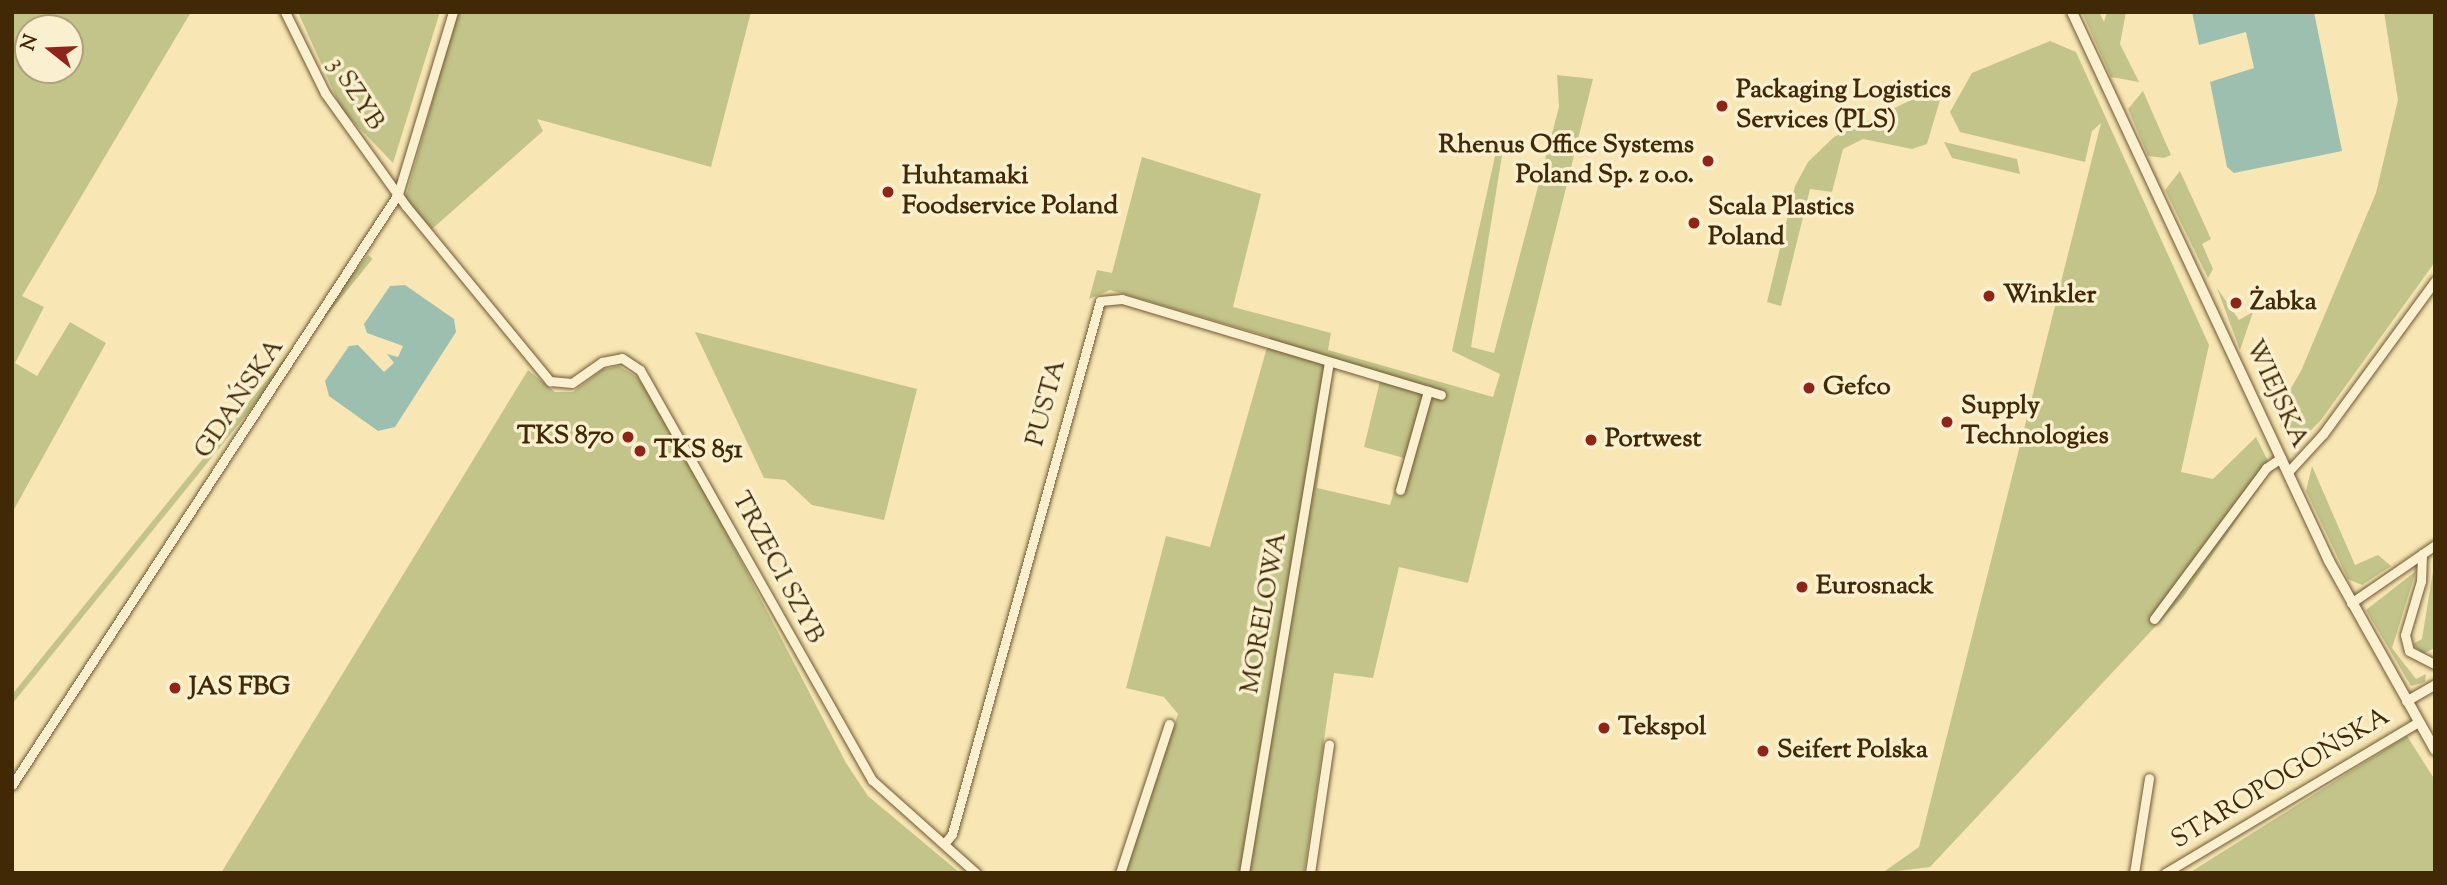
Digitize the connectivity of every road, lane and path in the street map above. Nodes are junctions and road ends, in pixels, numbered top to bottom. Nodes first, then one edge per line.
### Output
1 (285, 12) edge
2 (453, 12) edge
3 (2072, 12) edge
4 (398, 194) junction
5 (2435, 281) edge
6 (1329, 362) junction
7 (1428, 391) junction
8 (1441, 395) dead end
9 (2281, 458) junction
10 (2288, 472) junction
11 (1399, 490) dead end
12 (2435, 545) edge
13 (2422, 554) junction
14 (2351, 603) junction
15 (2154, 619) dead end
16 (2435, 664) edge
17 (2435, 684) edge
18 (2406, 701) junction
19 (2418, 722) junction
20 (1169, 724) dead end
21 (1329, 744) dead end
22 (2435, 750) edge
23 (2149, 779) dead end
24 (12, 785) edge
25 (944, 845) junction
26 (976, 873) edge
27 (1120, 873) edge
28 (1244, 873) edge
29 (1310, 873) edge
30 (2134, 873) edge
31 (2165, 873) edge

1 - 4 street, 3 SZYB
2 - 4 street, GDAŃSKA
3 - 9 street, WIEJSKA
4 - 24 street, GDAŃSKA
4 - 25 street, TRZECI SZYB
5 - 10 street
6 - 7 street, PUSTA
6 - 25 street, PUSTA
6 - 28 street, MORELOWA
7 - 8 street, PUSTA
7 - 11 street
9 - 10 street, WIEJSKA
9 - 15 street
10 - 14 street, WIEJSKA
12 - 13 street
13 - 14 street
13 - 16 street
14 - 18 street, WIEJSKA
17 - 18 street
18 - 19 street, WIEJSKA
19 - 22 street, WIEJSKA
19 - 31 street, STAROPOGOŃSKA
20 - 27 street
21 - 29 street
23 - 30 street
25 - 26 street, TRZECI SZYB

